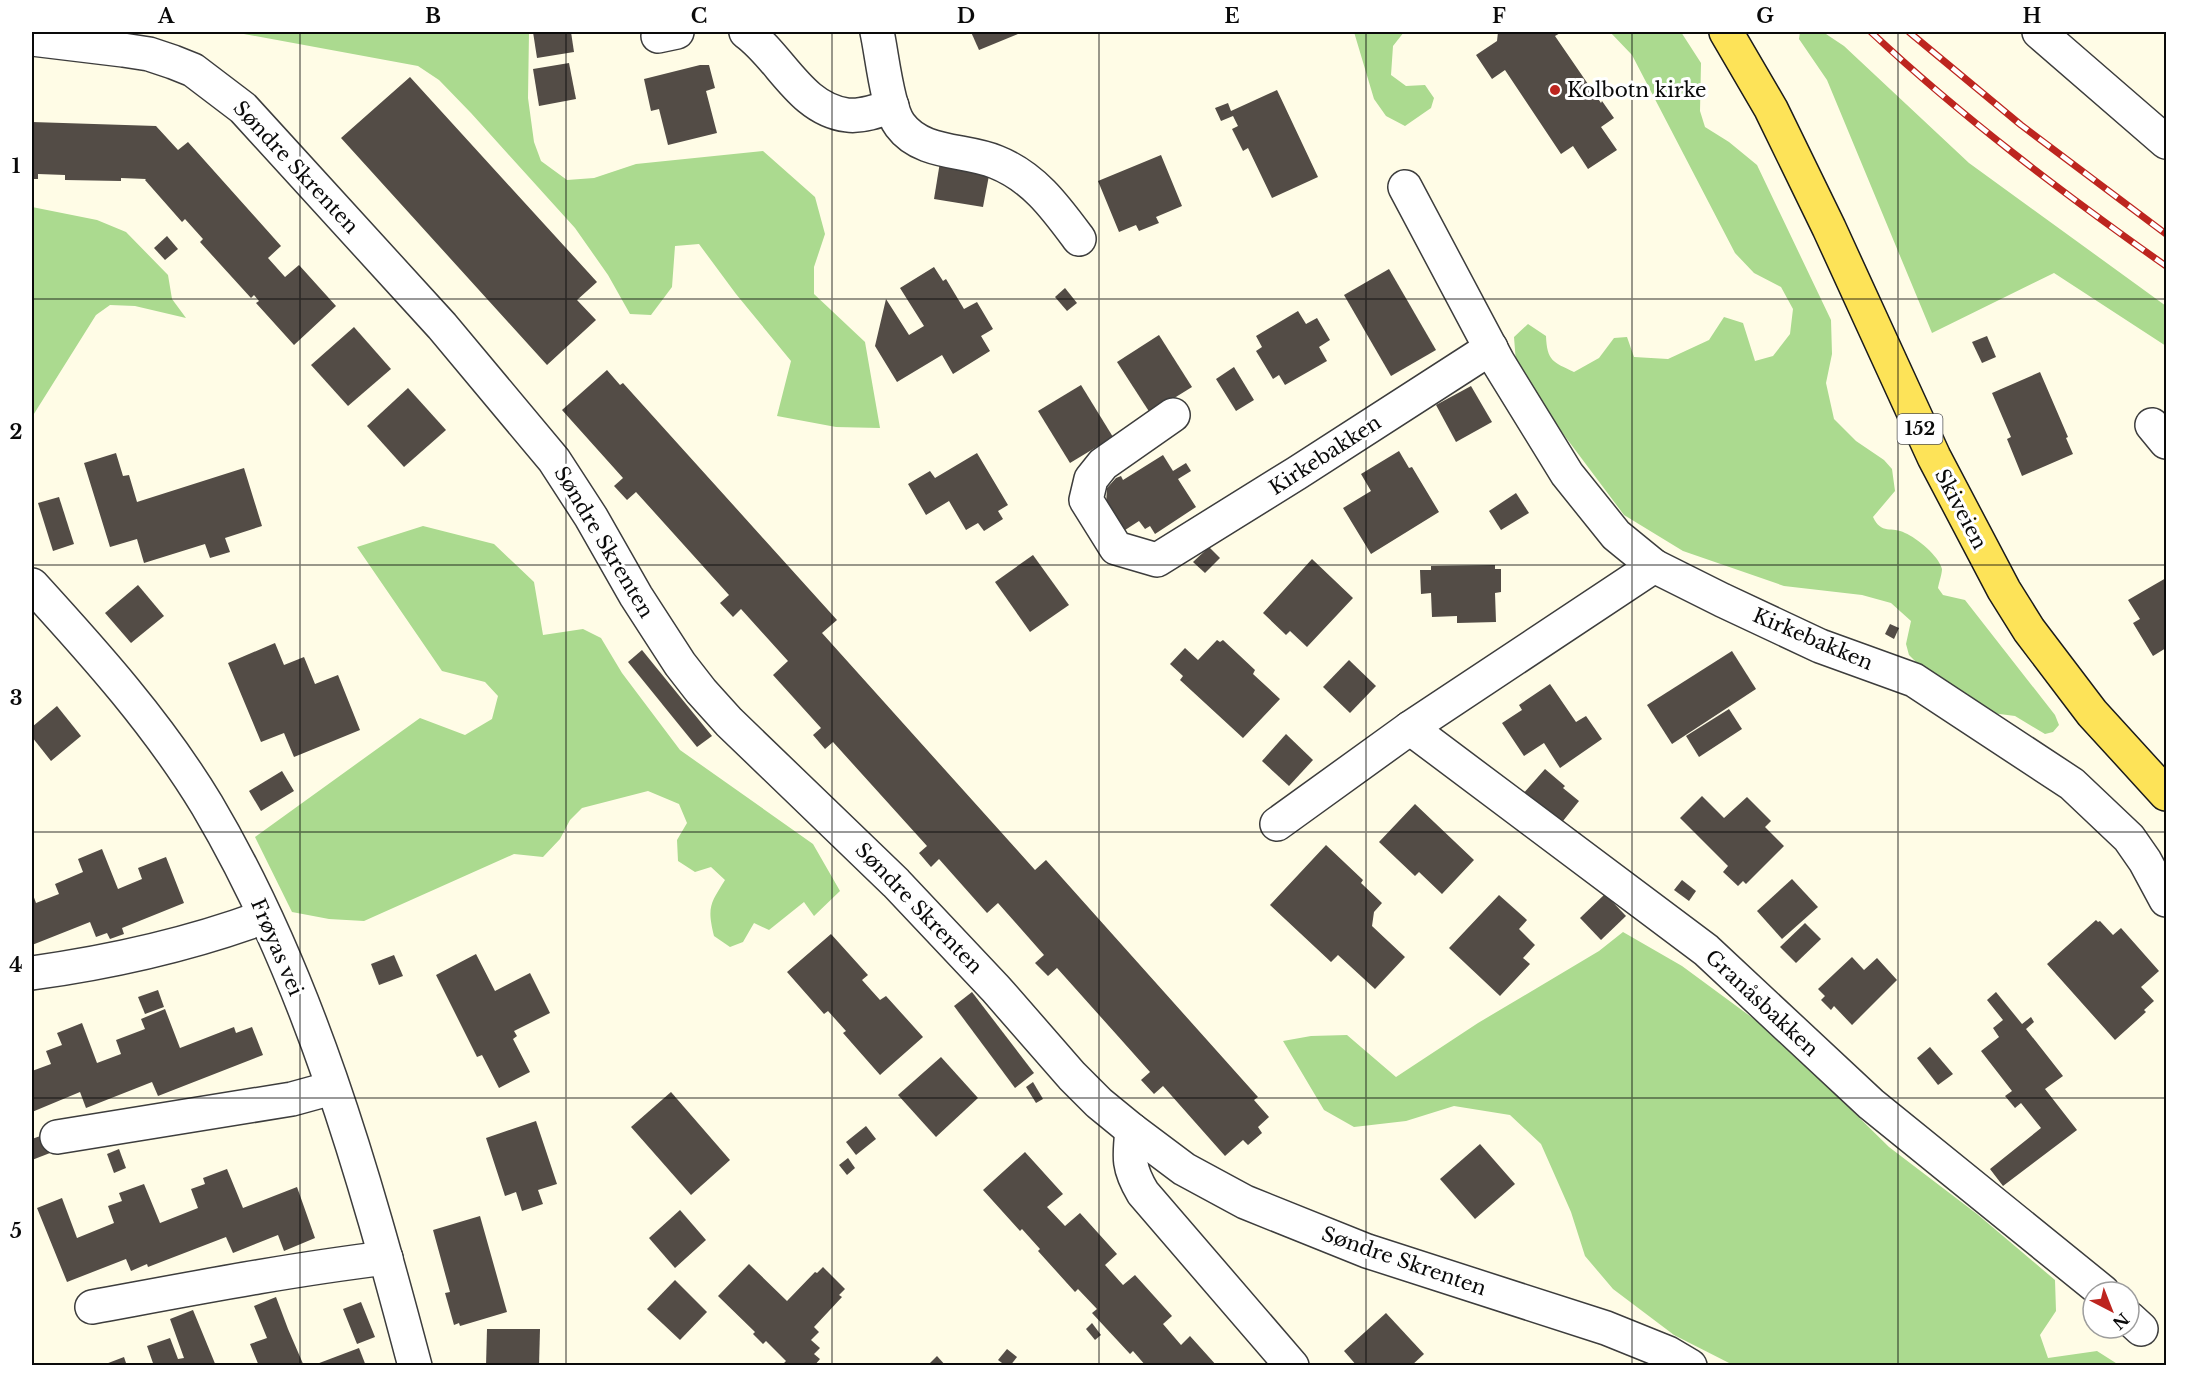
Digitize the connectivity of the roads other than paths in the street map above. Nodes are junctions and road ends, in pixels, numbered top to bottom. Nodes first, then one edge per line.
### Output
1 (746, 32) edge
2 (877, 32) edge
3 (1726, 32) edge
4 (2039, 32) edge
5 (32, 39) edge
6 (892, 106) junction
7 (2166, 142) edge
8 (1405, 187) dead end
9 (1079, 239) dead end
10 (1491, 348) junction
11 (1173, 415) dead end
12 (1654, 566) junction
13 (32, 585) edge
14 (1410, 728) junction
15 (2166, 794) edge
16 (1277, 824) dead end
17 (2166, 900) edge
18 (264, 917) junction
19 (32, 973) edge
20 (332, 1088) junction
21 (1132, 1130) junction
22 (57, 1137) dead end
23 (386, 1258) junction
24 (2088, 1280) edge
25 (92, 1307) dead end
26 (415, 1365) edge
27 (1292, 1365) edge
28 (1690, 1365) edge

1 - 6 street
2 - 6 street
3 - 15 main road, Skiveien / 152
4 - 7 street
5 - 21 street, Søndre Skrenten
6 - 9 street
8 - 10 street, Kirkebakken
10 - 11 street, Kirkebakken
10 - 12 street, Kirkebakken
12 - 14 street
12 - 17 street, Kirkebakken
13 - 18 street, Frøyas vei
14 - 16 street
14 - 24 street, Granåsbakken
18 - 19 street
18 - 20 street, Frøyas vei
20 - 22 street
20 - 23 street, Frøyas vei
21 - 27 street
21 - 28 street, Søndre Skrenten
23 - 25 street
23 - 26 street, Frøyas vei

